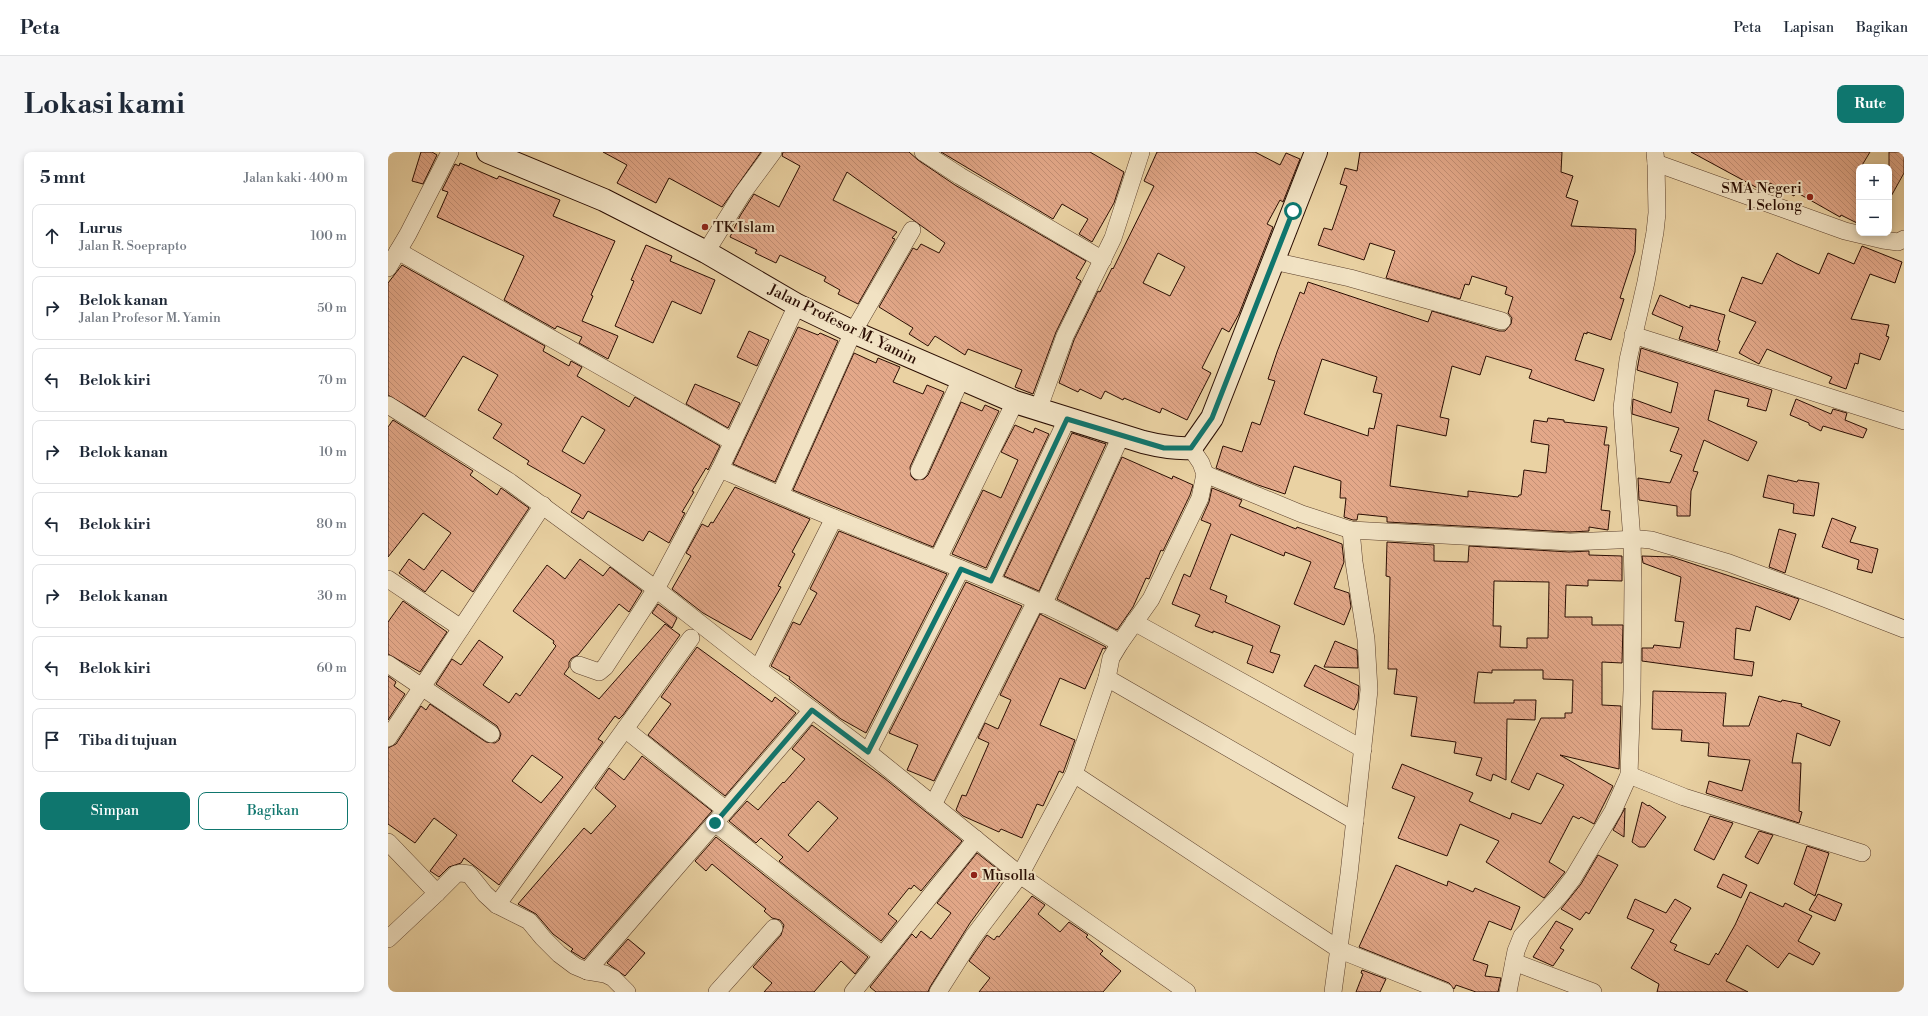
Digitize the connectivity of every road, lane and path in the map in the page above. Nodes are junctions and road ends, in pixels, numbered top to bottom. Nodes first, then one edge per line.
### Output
1 (450, 152) edge
2 (488, 152) edge
3 (773, 152) edge
4 (923, 152) edge
5 (1142, 152) edge
6 (1316, 152) edge
7 (1656, 158) edge
8 (912, 230) dead end
9 (1904, 239) edge
10 (398, 251) junction
11 (706, 252) junction
12 (1103, 260) junction
13 (1273, 261) junction
14 (388, 268) edge
15 (797, 305) junction
16 (1502, 321) dead end
17 (853, 332) junction
18 (1633, 335) junction
19 (961, 379) junction
20 (1015, 402) junction
21 (388, 405) edge
22 (1038, 410) junction
23 (1067, 419) junction
24 (1904, 421) edge
25 (1121, 436) junction
26 (733, 442) junction
27 (1191, 448) junction
28 (720, 469) junction
29 (919, 471) dead end
30 (1205, 474) junction
31 (780, 495) junction
32 (543, 505) junction
33 (834, 518) junction
34 (1351, 530) junction
35 (1632, 540) junction
36 (938, 560) junction
37 (961, 569) junction
38 (388, 579) edge
39 (991, 581) junction
40 (656, 589) junction
41 (1039, 603) junction
42 (1134, 622) junction
43 (461, 628) junction
44 (1904, 629) edge
45 (691, 638) dead end
46 (1120, 642) junction
47 (388, 664) edge
48 (579, 665) dead end
49 (758, 669) junction
50 (1107, 678) junction
51 (422, 686) junction
52 (812, 710) junction
53 (625, 729) junction
54 (491, 734) dead end
55 (388, 738) edge
56 (1363, 749) junction
57 (868, 752) junction
58 (1074, 774) junction
59 (1629, 775) junction
60 (933, 805) junction
61 (721, 817) junction
62 (1355, 821) junction
63 (976, 840) junction
64 (388, 842) edge
65 (1862, 853) dead end
66 (1020, 875) junction
67 (438, 893) junction
68 (497, 905) junction
69 (774, 928) dead end
70 (388, 938) edge
71 (1340, 950) junction
72 (882, 955) junction
73 (1514, 962) junction
74 (587, 971) junction
75 (627, 992) edge
76 (717, 992) edge
77 (853, 992) edge
78 (938, 992) edge
79 (1186, 992) edge
80 (1333, 992) edge
81 (1445, 992) edge
82 (1508, 992) edge
83 (1593, 992) edge

1 - 10 street
2 - 11 main road, Jalan Profesor M. Yamin
3 - 11 street
4 - 12 street
5 - 12 street
6 - 13 main road
7 - 9 street
7 - 18 street
8 - 17 street
10 - 14 street
10 - 26 street
11 - 15 main road, Jalan Profesor M. Yamin
12 - 22 street
13 - 16 street
13 - 27 main road
15 - 17 main road, Jalan Profesor M. Yamin
15 - 26 street
17 - 19 main road, Jalan Profesor M. Yamin
17 - 31 street
18 - 24 street
18 - 35 street
19 - 20 main road, Jalan Profesor M. Yamin
19 - 29 street
20 - 22 main road, Jalan Profesor M. Yamin
20 - 36 street
21 - 32 street
22 - 23 main road, Jalan Profesor M. Yamin
23 - 25 main road, Jalan Profesor M. Yamin
23 - 39 street
25 - 27 main road, Jalan Profesor M. Yamin
25 - 41 street
26 - 28 street
27 - 30 street
28 - 31 street
28 - 40 street
30 - 34 street
30 - 42 street
31 - 33 street
32 - 40 street
32 - 43 street
33 - 36 street
33 - 49 street
34 - 35 street
34 - 56 street
35 - 44 street
35 - 59 street
36 - 37 street
37 - 39 street
37 - 57 street
38 - 43 street
39 - 41 street
40 - 48 street
40 - 49 street
41 - 46 street
41 - 60 street
42 - 46 street
42 - 56 street
43 - 51 street
45 - 53 street
46 - 50 street
47 - 51 street
49 - 52 street
50 - 58 street
50 - 62 street
51 - 54 street
51 - 55 street
52 - 57 street
52 - 61 street
53 - 61 street
53 - 68 street
56 - 62 street
57 - 60 street
58 - 66 street
58 - 71 street
59 - 65 street
59 - 73 street
60 - 63 street
61 - 72 street
61 - 74 street
62 - 71 street
63 - 66 street
63 - 72 street
64 - 67 street
66 - 78 street
66 - 79 street
67 - 68 street
67 - 70 street
68 - 74 street
69 - 76 street
71 - 80 street
71 - 81 street
72 - 77 street
73 - 82 street
73 - 83 street
74 - 75 street

